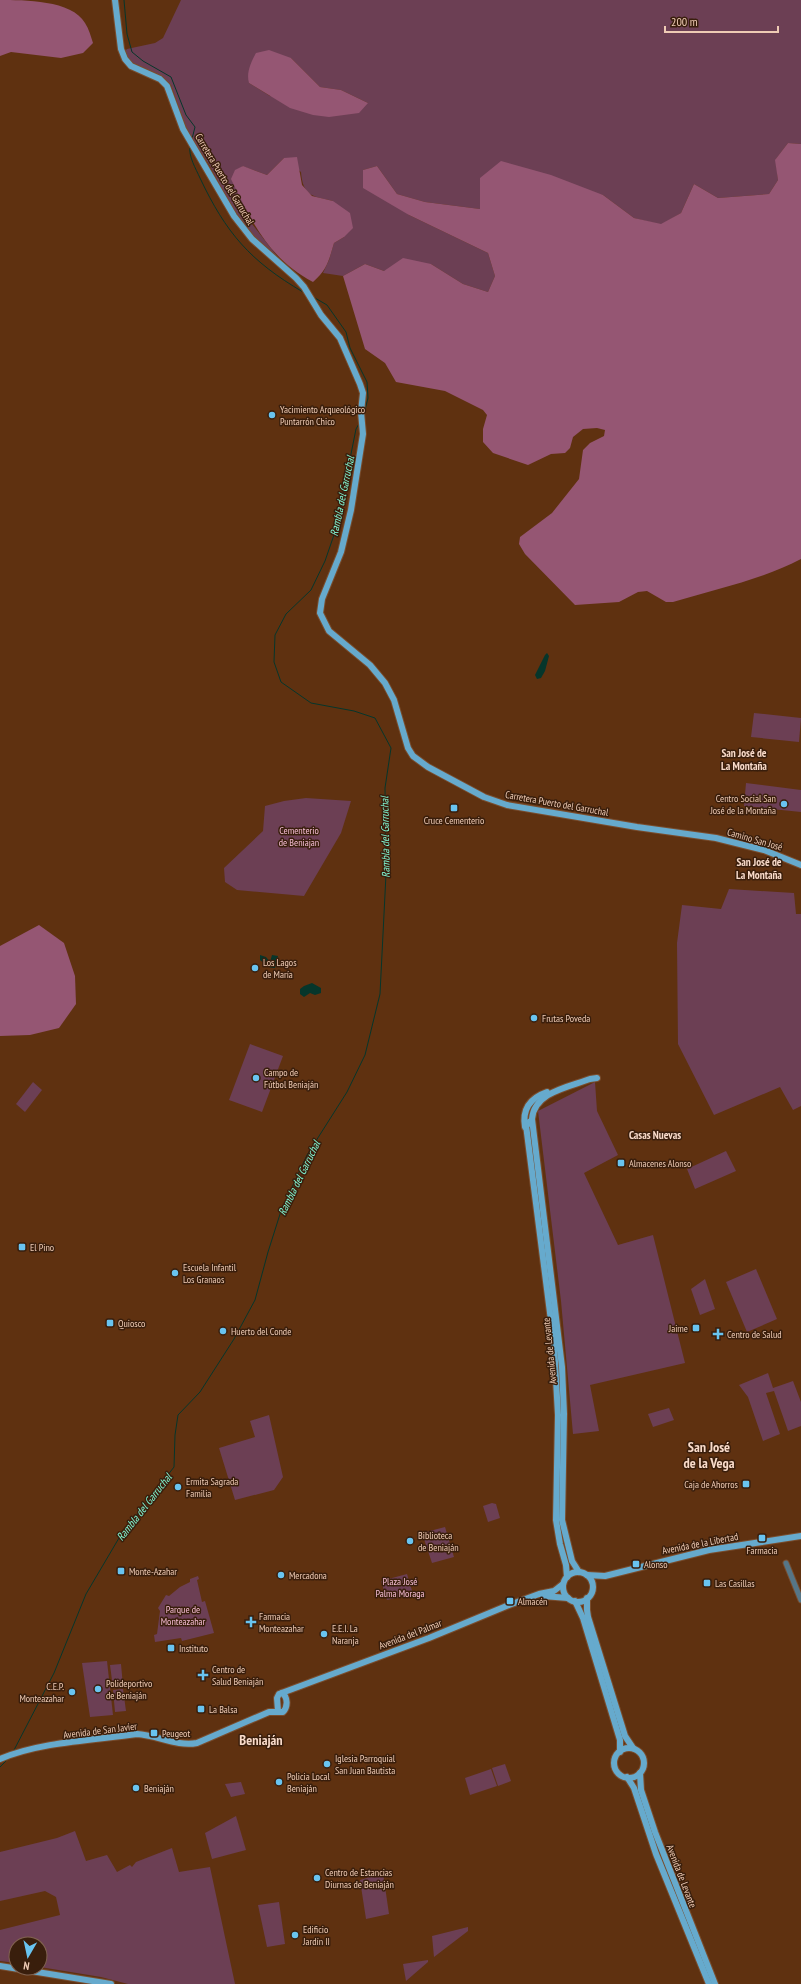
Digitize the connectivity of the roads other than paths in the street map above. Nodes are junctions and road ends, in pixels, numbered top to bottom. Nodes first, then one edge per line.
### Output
1 (115, 0) edge
2 (703, 835) joint
3 (801, 865) edge
4 (532, 1125) junction
5 (528, 1142) junction
6 (801, 1536) edge
7 (786, 1563) dead end
8 (579, 1572) junction
9 (587, 1575) junction
10 (605, 1576) junction
11 (567, 1577) junction
12 (563, 1584) junction
13 (592, 1586) junction
14 (534, 1596) junction
15 (568, 1598) junction
16 (587, 1598) junction
17 (801, 1600) edge
18 (575, 1601) junction
19 (284, 1696) junction
20 (277, 1703) junction
21 (278, 1711) junction
22 (269, 1712) junction
23 (633, 1748) junction
24 (620, 1752) junction
25 (0, 1759) edge
26 (640, 1773) junction
27 (626, 1777) junction
28 (0, 1966) edge
29 (111, 1984) edge
30 (709, 1984) edge
31 (715, 1984) edge

1 - 2 main road, Carretera Puerto del Garruchal
2 - 3 main road, Camino San José
4 - 5 main road, Avenida de Levante
4 - 5 main road, Avenida de Levante
4 - 8 main road, Avenida de Levante
5 - 11 main road, Avenida de Levante
6 - 10 main road, Avenida de la Libertad
7 - 17 street
8 - 9 main road
8 - 11 main road
9 - 10 main road, Avenida de la Libertad
9 - 13 main road
10 - 13 main road, Avenida de la Libertad
11 - 12 main road
12 - 14 main road, Avenida del Palmar
12 - 15 main road
13 - 16 main road
14 - 15 main road, Avenida del Palmar
14 - 19 main road, Avenida del Palmar
15 - 18 main road
16 - 18 main road
16 - 23 main road
18 - 24 main road
19 - 20 main road, Avenida de San Javier
19 - 21 main road
20 - 21 main road
20 - 22 main road, Avenida de San Javier
21 - 22 main road, Avenida de San Javier
22 - 25 main road, Avenida de San Javier
23 - 24 main road
23 - 26 main road
24 - 27 main road
26 - 27 main road
26 - 31 main road, Avenida de Levante
27 - 30 main road, Avenida de Levante
28 - 29 main road

